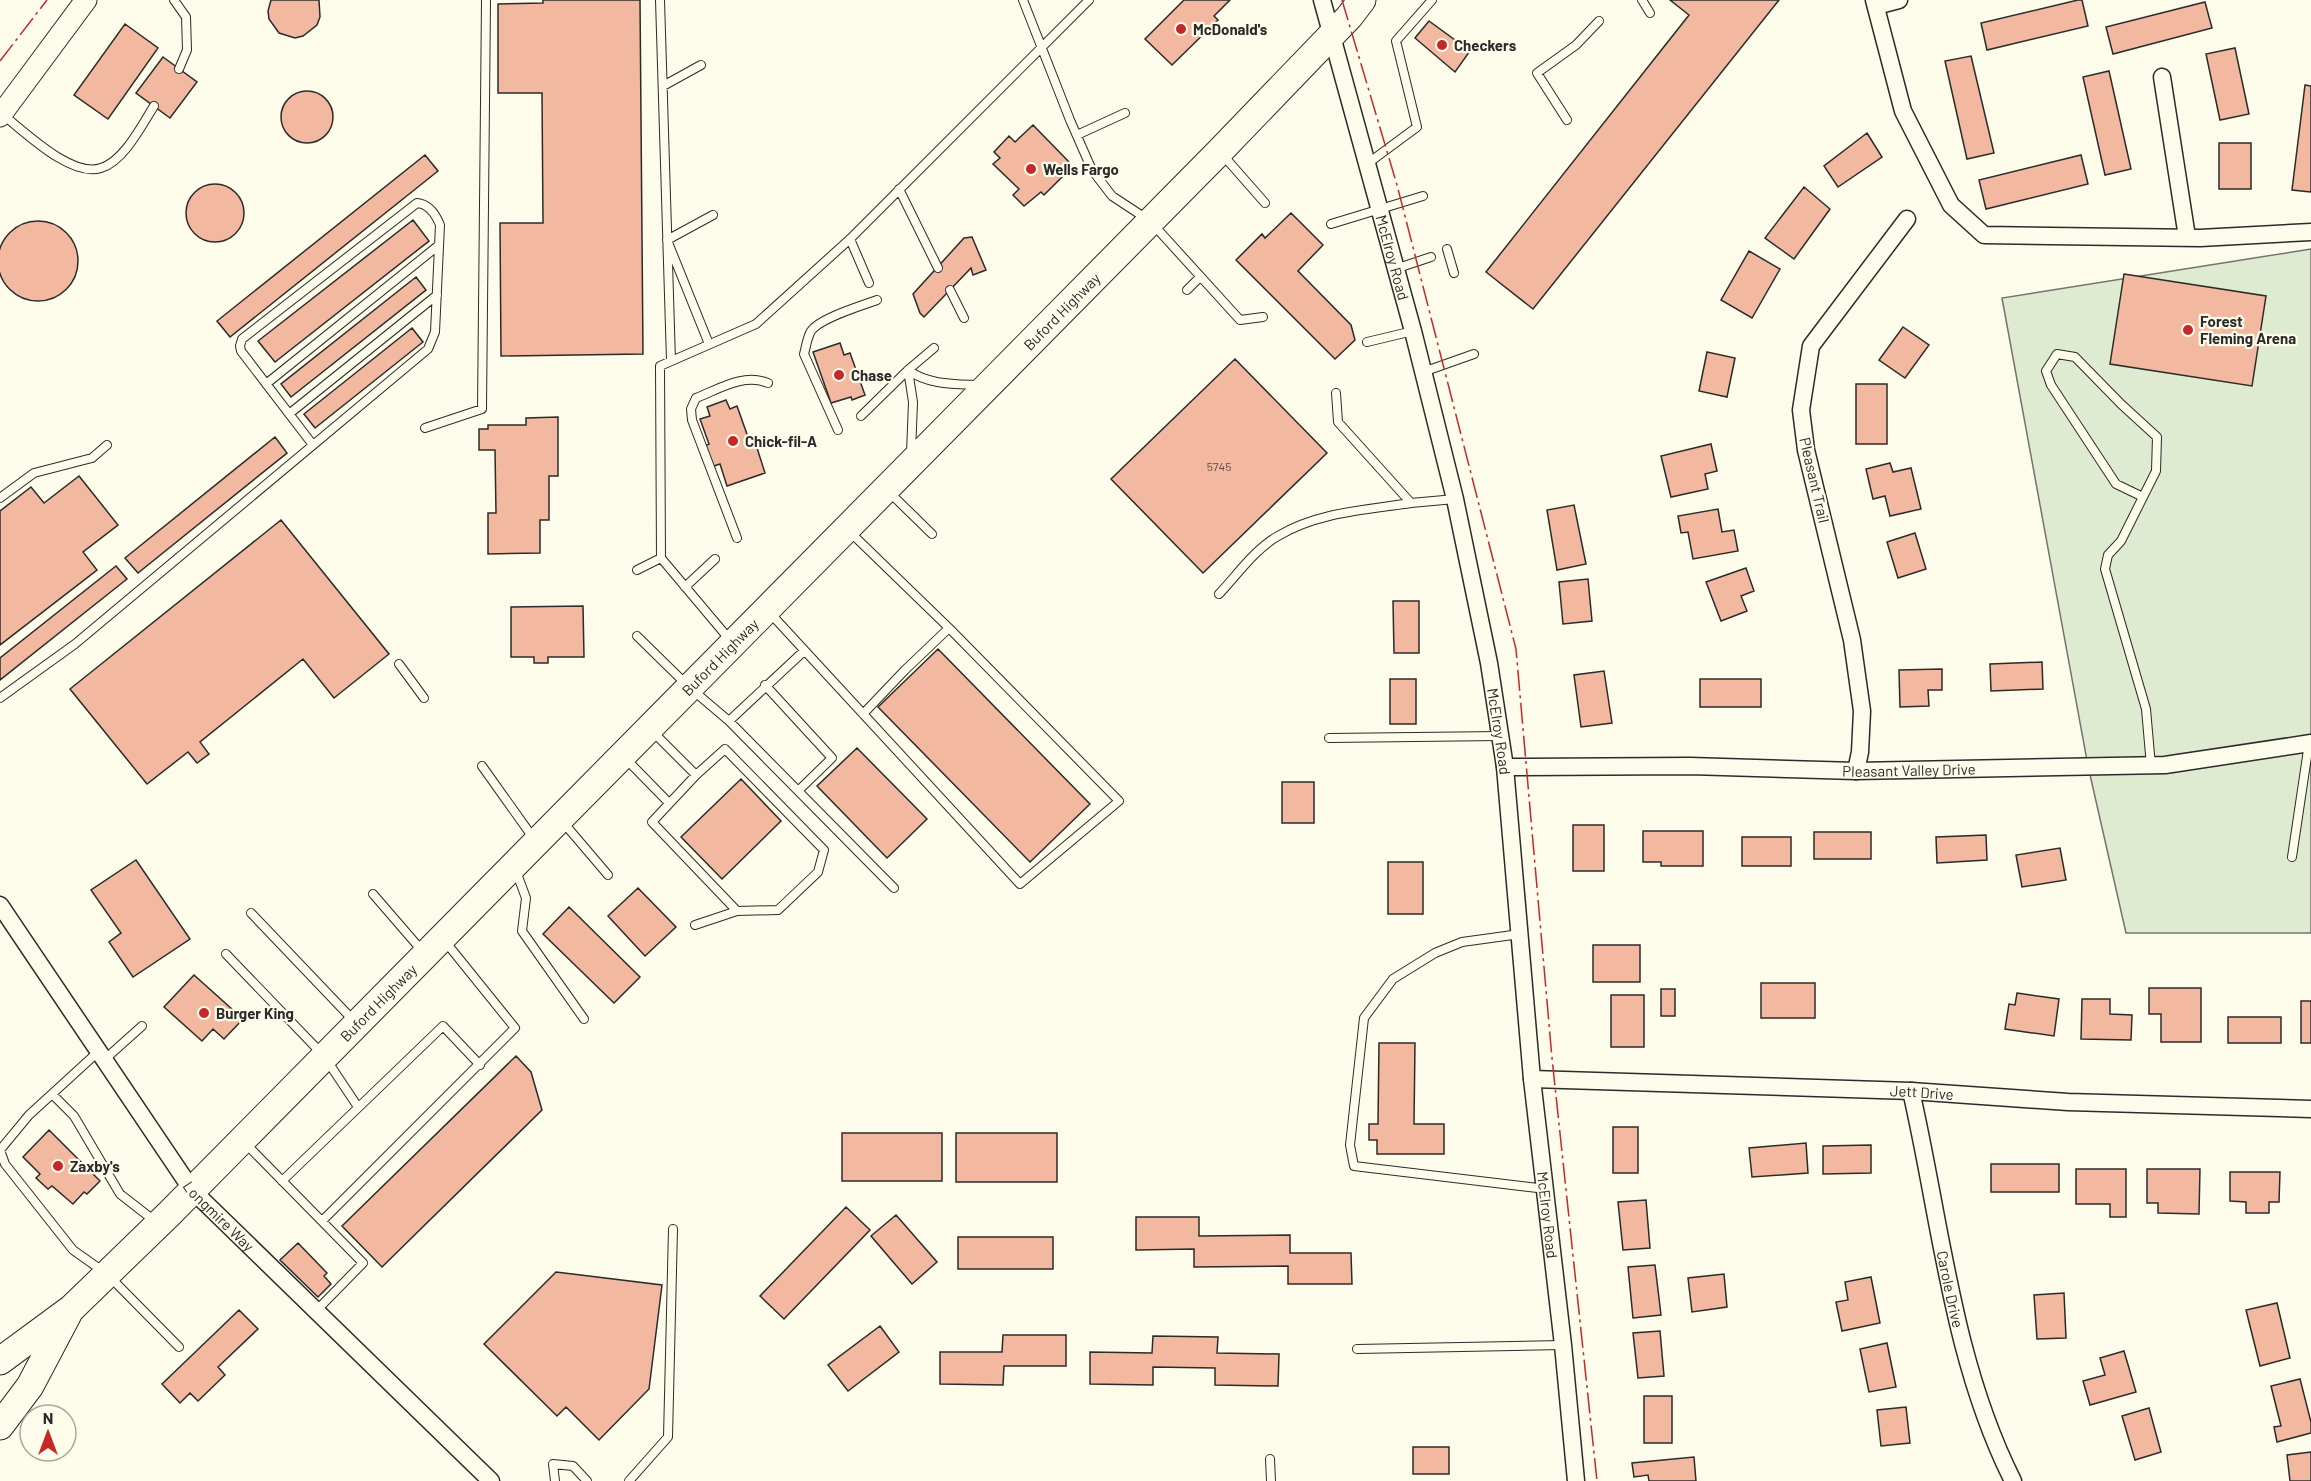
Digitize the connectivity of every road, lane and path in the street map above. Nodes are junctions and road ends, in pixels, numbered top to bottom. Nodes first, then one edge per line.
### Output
1 (86, 0) edge
2 (174, 0) edge
3 (486, 0) edge
4 (660, 0) edge
5 (1023, 0) edge
6 (1089, 0) edge
7 (1322, 0) edge
8 (1362, 0) edge
9 (1432, 0) edge
10 (1642, 0) edge
11 (1899, 0) edge
12 (1875, 3) edge
13 (1650, 13) dead end
14 (1599, 21) dead end
15 (1332, 33) junction
16 (1042, 46) junction
17 (701, 65) dead end
18 (179, 69) dead end
19 (2162, 77) dead end
20 (663, 86) junction
21 (154, 106) dead end
22 (1125, 113) dead end
23 (1, 115) edge
24 (1567, 120) dead end
25 (1077, 135) junction
26 (1219, 152) junction
27 (1367, 164) junction
28 (899, 189) junction
29 (1423, 196) dead end
30 (1264, 202) dead end
31 (1379, 210) junction
32 (714, 215) dead end
33 (1907, 219) dead end
34 (1150, 221) junction
35 (1331, 224) dead end
36 (2311, 232) edge
37 (2187, 237) junction
38 (850, 239) junction
39 (667, 240) junction
40 (439, 245) junction
41 (1447, 249) dead end
42 (1431, 257) dead end
43 (939, 268) dead end
44 (1395, 269) junction
45 (1454, 273) dead end
46 (1200, 278) junction
47 (869, 283) dead end
48 (950, 290) dead end
49 (1187, 290) dead end
50 (437, 295) junction
51 (877, 300) dead end
52 (964, 318) dead end
53 (1263, 318) dead end
54 (1413, 331) junction
55 (1367, 342) dead end
56 (709, 344) junction
57 (934, 348) dead end
58 (1474, 354) dead end
59 (671, 361) junction
60 (908, 370) junction
61 (1423, 372) junction
62 (768, 383) dead end
63 (266, 384) junction
64 (988, 385) junction
65 (1336, 393) dead end
66 (289, 414) junction
67 (861, 416) dead end
68 (426, 428) dead end
69 (838, 430) dead end
70 (106, 445) dead end
71 (313, 445) junction
72 (910, 464) junction
73 (886, 489) junction
74 (2142, 497) junction
75 (0, 498) edge
76 (1455, 499) junction
77 (1411, 503) junction
78 (847, 528) junction
79 (932, 534) dead end
80 (737, 538) dead end
81 (661, 558) junction
82 (715, 559) dead end
83 (637, 570) dead end
84 (685, 587) junction
85 (1219, 594) dead end
86 (766, 609) junction
87 (949, 628) junction
88 (637, 636) dead end
89 (733, 643) junction
90 (804, 651) junction
91 (399, 664) dead end
92 (765, 685) junction
93 (689, 687) junction
94 (0, 698) edge
95 (424, 698) dead end
96 (863, 714) junction
97 (729, 721) junction
98 (649, 728) junction
99 (1500, 736) junction
100 (1329, 738) dead end
101 (2310, 743) edge
102 (622, 755) junction
103 (482, 766) dead end
104 (2151, 766) junction
105 (1504, 767) junction
106 (1856, 771) junction
107 (696, 775) junction
108 (799, 790) junction
109 (669, 803) junction
110 (559, 819) junction
111 (536, 842) junction
112 (2292, 858) dead end
113 (514, 865) junction
114 (608, 875) dead end
115 (894, 888) dead end
116 (373, 894) dead end
117 (0, 905) edge
118 (737, 911) junction
119 (251, 913) dead end
120 (695, 925) dead end
121 (1520, 934) junction
122 (434, 946) junction
123 (226, 954) dead end
124 (584, 1019) dead end
125 (357, 1024) junction
126 (142, 1026) dead end
127 (101, 1056) junction
128 (324, 1056) junction
129 (480, 1065) junction
130 (1532, 1079) junction
131 (1911, 1091) junction
132 (52, 1094) junction
133 (358, 1107) junction
134 (2311, 1109) edge
135 (242, 1140) junction
136 (0, 1150) edge
137 (282, 1180) junction
138 (1546, 1189) junction
139 (192, 1190) junction
140 (322, 1221) junction
141 (158, 1224) junction
142 (673, 1229) dead end
143 (106, 1274) junction
144 (72, 1308) junction
145 (316, 1311) junction
146 (1563, 1345) junction
147 (179, 1347) dead end
148 (1357, 1349) dead end
149 (1, 1362) edge
150 (0, 1426) edge
151 (1270, 1459) dead end
152 (491, 1481) edge
153 (555, 1481) edge
154 (587, 1481) edge
155 (628, 1481) edge
156 (1271, 1481) edge
157 (1576, 1481) edge
158 (2013, 1481) edge

1 - 23 street
2 - 18 lane
3 - 68 lane
4 - 20 lane
5 - 16 lane
6 - 16 lane
7 - 15 street, McElroy Road
8 - 15 main road, Buford Highway
9 - 27 lane
10 - 13 lane
11 - 12 street
12 - 37 street
14 - 24 lane
15 - 26 main road, Buford Highway
15 - 27 street, McElroy Road
16 - 25 lane
16 - 28 lane
17 - 20 lane
19 - 37 street
20 - 39 lane
21 - 23 lane
22 - 25 lane
25 - 34 lane
26 - 30 lane
26 - 34 main road, Buford Highway
27 - 31 street, McElroy Road
28 - 38 lane
28 - 43 lane
29 - 31 lane
31 - 35 lane
31 - 44 street, McElroy Road
32 - 39 lane
33 - 106 street, Pleasant Trail
34 - 46 lane
34 - 64 main road, Buford Highway
36 - 37 street
38 - 47 lane
38 - 56 lane
39 - 56 lane
39 - 59 lane
40 - 50 lane
40 - 63 lane
40 - 63 lane
41 - 45 lane
42 - 44 lane
44 - 54 street, McElroy Road
46 - 49 lane
46 - 53 lane
48 - 52 lane
50 - 66 lane
50 - 71 lane
51 - 69 lane
54 - 55 lane
54 - 61 street, McElroy Road
56 - 59 lane
57 - 60 lane
58 - 61 lane
59 - 81 lane
60 - 64 lane
60 - 67 lane
60 - 72 lane
61 - 76 street, McElroy Road
62 - 80 lane
63 - 66 lane
64 - 72 main road, Buford Highway
65 - 77 lane
66 - 71 lane
70 - 75 lane
71 - 94 lane
72 - 73 main road, Buford Highway
73 - 78 main road, Buford Highway
73 - 79 lane
74 - 74 lane
74 - 104 lane
76 - 77 lane
76 - 99 street, McElroy Road
77 - 85 lane
78 - 86 main road, Buford Highway
78 - 87 lane
81 - 83 lane
81 - 84 lane
82 - 84 lane
84 - 89 lane
86 - 89 main road, Buford Highway
86 - 90 lane
87 - 96 lane
87 - 96 lane
88 - 93 lane
89 - 93 main road, Buford Highway
90 - 92 lane
90 - 96 lane
91 - 95 lane
92 - 97 lane
92 - 108 lane
93 - 97 lane
93 - 98 main road, Buford Highway
97 - 108 lane
98 - 102 main road, Buford Highway
98 - 107 lane
99 - 100 lane
99 - 105 street, McElroy Road
101 - 104 street, Pleasant Valley Drive
101 - 112 lane
102 - 109 lane
102 - 110 main road, Buford Highway
103 - 111 lane
104 - 106 street, Pleasant Valley Drive
105 - 106 street, Pleasant Valley Drive
105 - 121 street, McElroy Road
107 - 109 lane
107 - 118 lane
108 - 115 lane
109 - 118 lane
110 - 111 main road, Buford Highway
110 - 114 lane
111 - 113 main road, Buford Highway
113 - 122 main road, Buford Highway
113 - 124 lane
116 - 122 lane
117 - 127 street, Longmire Way
118 - 120 lane
119 - 125 lane
121 - 130 street, McElroy Road
121 - 138 lane
122 - 125 main road, Buford Highway
122 - 129 lane
123 - 128 lane
125 - 128 main road, Buford Highway
126 - 127 lane
127 - 132 lane
127 - 139 street, Longmire Way
128 - 133 lane
128 - 135 main road, Buford Highway
129 - 133 lane
129 - 140 lane
130 - 131 street, Jett Drive
130 - 138 street, McElroy Road
131 - 134 street, Jett Drive
131 - 158 street, Carole Drive
132 - 136 lane
132 - 141 lane
133 - 137 lane
135 - 137 lane
135 - 139 main road, Buford Highway
136 - 143 lane
137 - 140 lane
138 - 146 street, McElroy Road
139 - 141 main road, Buford Highway
139 - 145 street, Longmire Way
140 - 145 lane
141 - 143 main road, Buford Highway
142 - 155 lane
143 - 144 main road, Buford Highway
143 - 147 lane
144 - 149 main road, Buford Highway
144 - 150 main road, Buford Highway
145 - 152 street, Longmire Way
146 - 148 lane
146 - 157 street, McElroy Road
151 - 156 lane
153 - 154 lane

